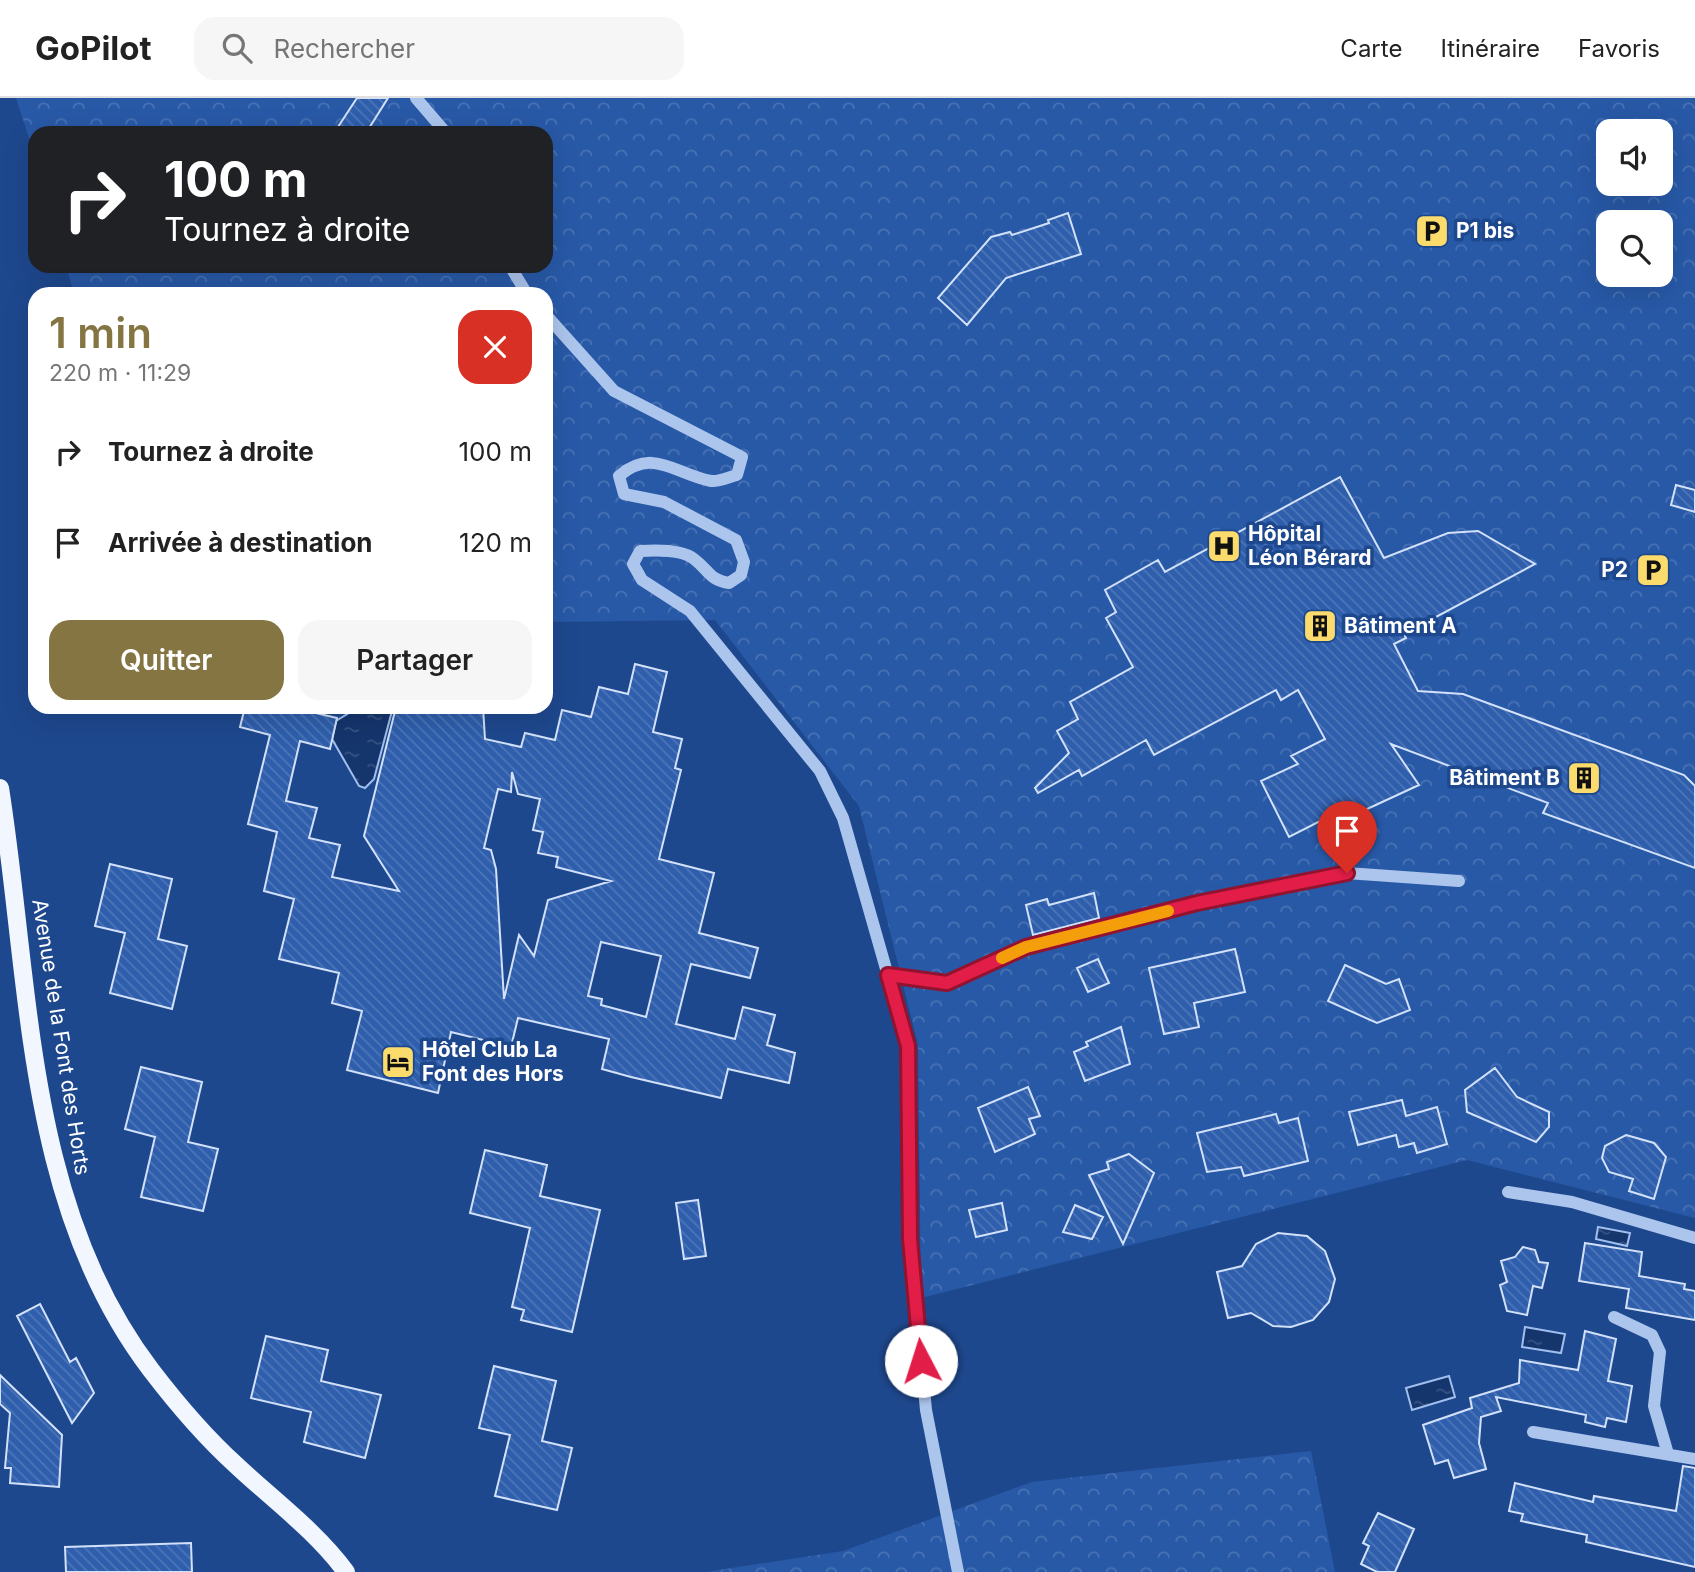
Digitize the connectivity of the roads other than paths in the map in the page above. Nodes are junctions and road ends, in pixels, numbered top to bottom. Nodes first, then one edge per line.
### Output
1 (416, 98) edge
2 (440, 126) edge
3 (553, 323) edge
4 (0, 788) edge
5 (1459, 881) dead end
6 (888, 975) junction
7 (1508, 1192) dead end
8 (1695, 1238) edge
9 (1614, 1317) dead end
10 (1533, 1432) dead end
11 (1668, 1454) junction
12 (1695, 1459) edge
13 (346, 1572) edge
14 (958, 1572) edge

1 - 2 street
3 - 6 street
4 - 13 main road, Avenue de la Font des Horts
5 - 6 street
6 - 14 street
7 - 8 street
9 - 11 street
10 - 11 street
11 - 12 street

